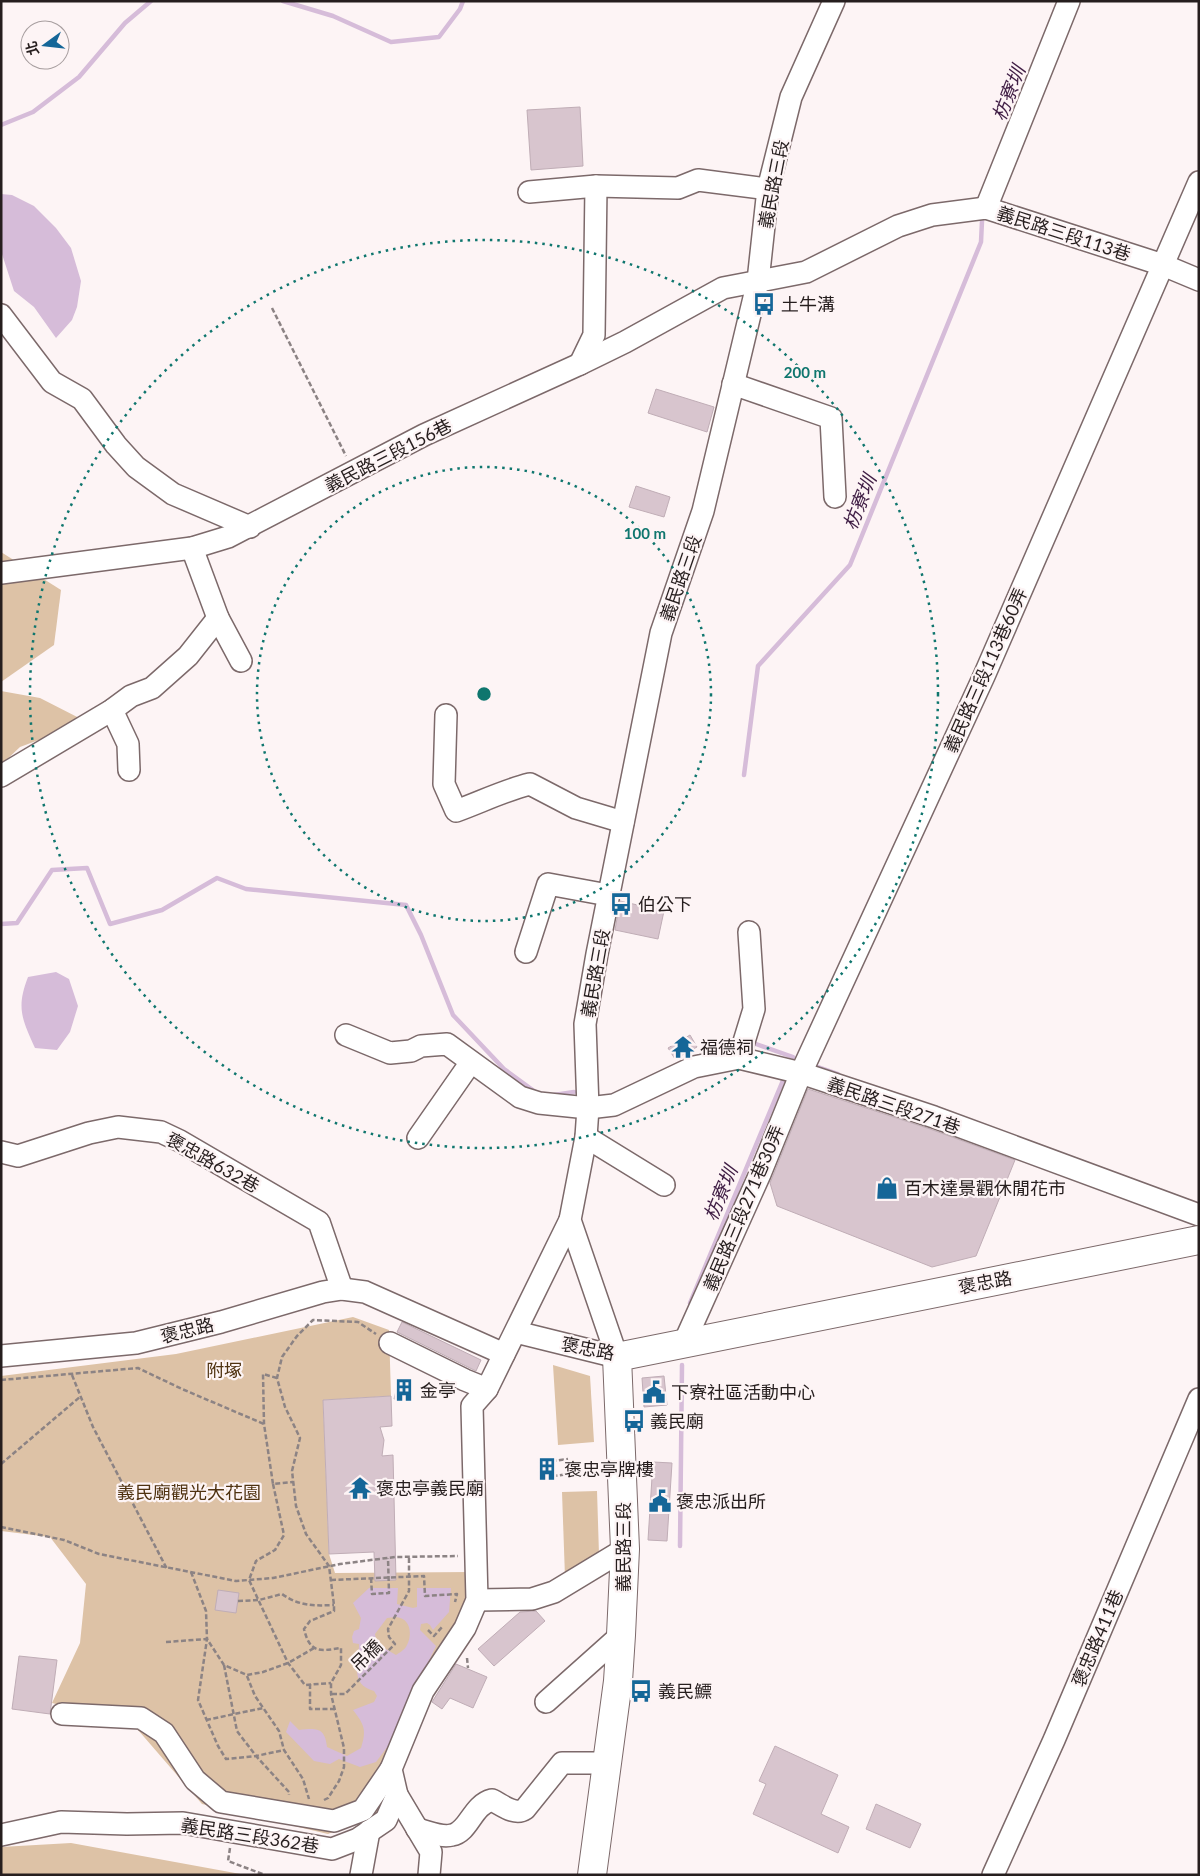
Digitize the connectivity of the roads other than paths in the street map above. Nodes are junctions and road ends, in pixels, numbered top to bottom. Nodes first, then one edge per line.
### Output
1 (834, 1) edge
2 (1069, 1) edge
3 (1199, 182) edge
4 (596, 186) junction
5 (768, 189) junction
6 (529, 192) dead end
7 (986, 208) junction
8 (1163, 266) junction
9 (1199, 280) edge
10 (758, 281) junction
11 (1, 315) edge
12 (580, 364) junction
13 (734, 384) junction
14 (835, 497) dead end
15 (250, 527) junction
16 (192, 548) junction
17 (1, 573) edge
18 (218, 618) junction
19 (241, 661) dead end
20 (112, 710) junction
21 (446, 716) dead end
22 (129, 770) dead end
23 (1, 776) edge
24 (623, 822) junction
25 (608, 895) junction
26 (749, 932) dead end
27 (526, 952) dead end
28 (346, 1035) dead end
29 (739, 1058) junction
30 (471, 1062) junction
31 (801, 1073) junction
32 (588, 1108) junction
33 (586, 1137) junction
34 (418, 1138) dead end
35 (1, 1152) edge
36 (664, 1184) dead end
37 (1199, 1215) edge
38 (570, 1220) junction
39 (1199, 1240) edge
40 (342, 1289) junction
41 (516, 1332) junction
42 (390, 1343) road end
43 (684, 1343) junction
44 (504, 1354) junction
45 (1, 1356) edge
46 (617, 1356) junction
47 (487, 1389) junction
48 (1199, 1400) edge
49 (625, 1550) junction
50 (477, 1600) junction
51 (621, 1635) junction
52 (546, 1702) dead end
53 (62, 1714) dead end
54 (607, 1763) junction
55 (391, 1769) junction
56 (398, 1795) junction
57 (417, 1828) junction
58 (369, 1831) junction
59 (1, 1835) edge
60 (361, 1875) edge
61 (429, 1875) edge
62 (592, 1875) edge
63 (993, 1875) edge

1 - 5 street, 義民路三段
2 - 7 street
3 - 8 street, 義民路三段113巷60弄
4 - 5 street
4 - 6 street
4 - 12 street
5 - 10 street, 義民路三段
7 - 8 street, 義民路三段113巷
7 - 10 street, 義民路三段113巷
8 - 9 street, 義民路三段113巷
8 - 31 street, 義民路三段113巷60弄
10 - 12 street, 義民路三段156巷
10 - 13 street, 義民路三段
11 - 15 street
12 - 15 street, 義民路三段156巷
13 - 14 street
13 - 24 street, 義民路三段
15 - 16 street, 義民路三段156巷
16 - 17 street, 義民路三段156巷
16 - 18 street
18 - 19 street
18 - 20 street
20 - 22 street
20 - 23 street
21 - 24 street
24 - 25 street, 義民路三段
25 - 27 street
25 - 32 street, 義民路三段
26 - 29 street
28 - 30 street, 義民路三段271巷
29 - 31 street, 義民路三段271巷
29 - 32 street, 義民路三段271巷
30 - 32 street, 義民路三段271巷
30 - 34 street
31 - 37 street, 義民路三段271巷
31 - 43 street, 義民路三段271巷30弄
32 - 33 street, 義民路三段
33 - 36 street
33 - 38 street, 義民路三段
35 - 40 street, 褒忠路632巷
38 - 41 street
38 - 46 street, 義民路三段
39 - 43 main road, 褒忠路
40 - 44 street, 褒忠路
40 - 45 street, 褒忠路
41 - 44 street
41 - 46 street, 褒忠路
42 - 47 street
43 - 46 main road, 褒忠路
44 - 47 street
46 - 49 main road, 義民路三段
47 - 50 street
48 - 63 street, 褒忠路411巷
49 - 50 street
49 - 51 main road, 義民路三段
50 - 55 street
51 - 52 street
51 - 54 main road, 義民路三段
53 - 55 street
54 - 57 street
54 - 62 main road, 義民路三段
55 - 56 street
56 - 57 street
56 - 58 street, 義民路三段362巷
57 - 61 street
58 - 59 street, 義民路三段362巷
58 - 60 street

